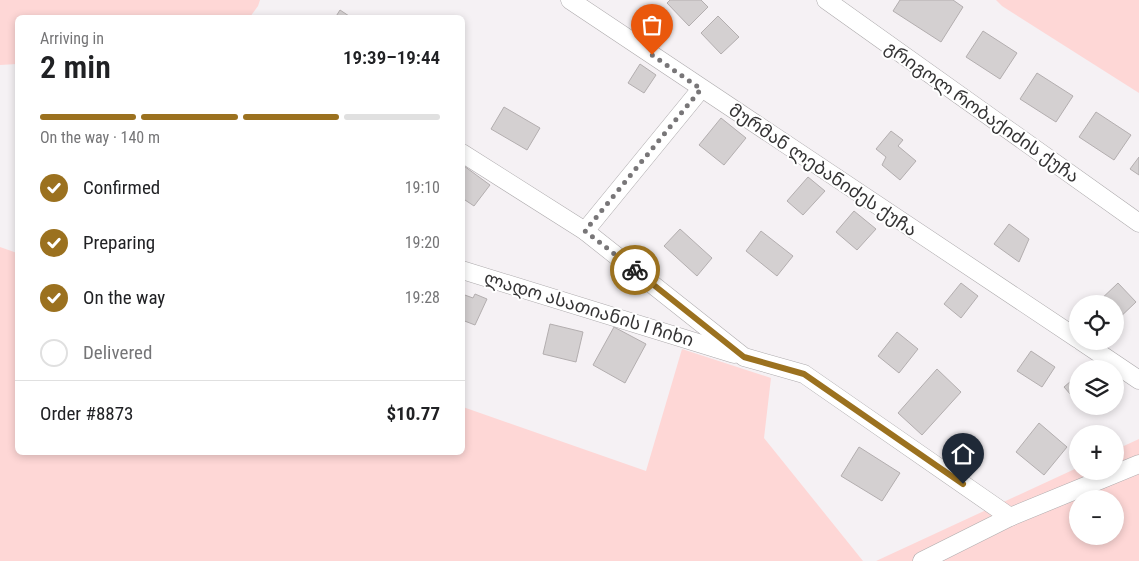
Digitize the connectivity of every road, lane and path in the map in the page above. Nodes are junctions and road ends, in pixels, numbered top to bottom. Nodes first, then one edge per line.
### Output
1 (570, 0) edge
2 (826, 0) edge
3 (701, 89) junction
4 (465, 155) edge
5 (1139, 223) edge
6 (585, 231) junction
7 (465, 271) edge
8 (1069, 333) edge
9 (1094, 350) edge
10 (744, 357) junction
11 (1139, 380) edge
12 (1139, 464) edge
13 (1010, 517) junction
14 (922, 561) edge

1 - 3 street, მურმან ლებანიძეს ქუჩა
2 - 5 street, გრიგოლ რობაქიძის ქუჩა
3 - 6 street
3 - 8 street, მურმან ლებანიძეს ქუჩა
4 - 6 street
6 - 10 street
7 - 10 street, ლადო ასათიანის I ჩიხი
9 - 11 street, მურმან ლებანიძეს ქუჩა
10 - 13 street, ლადო ასათიანის I ჩიხი
12 - 13 street
13 - 14 street

